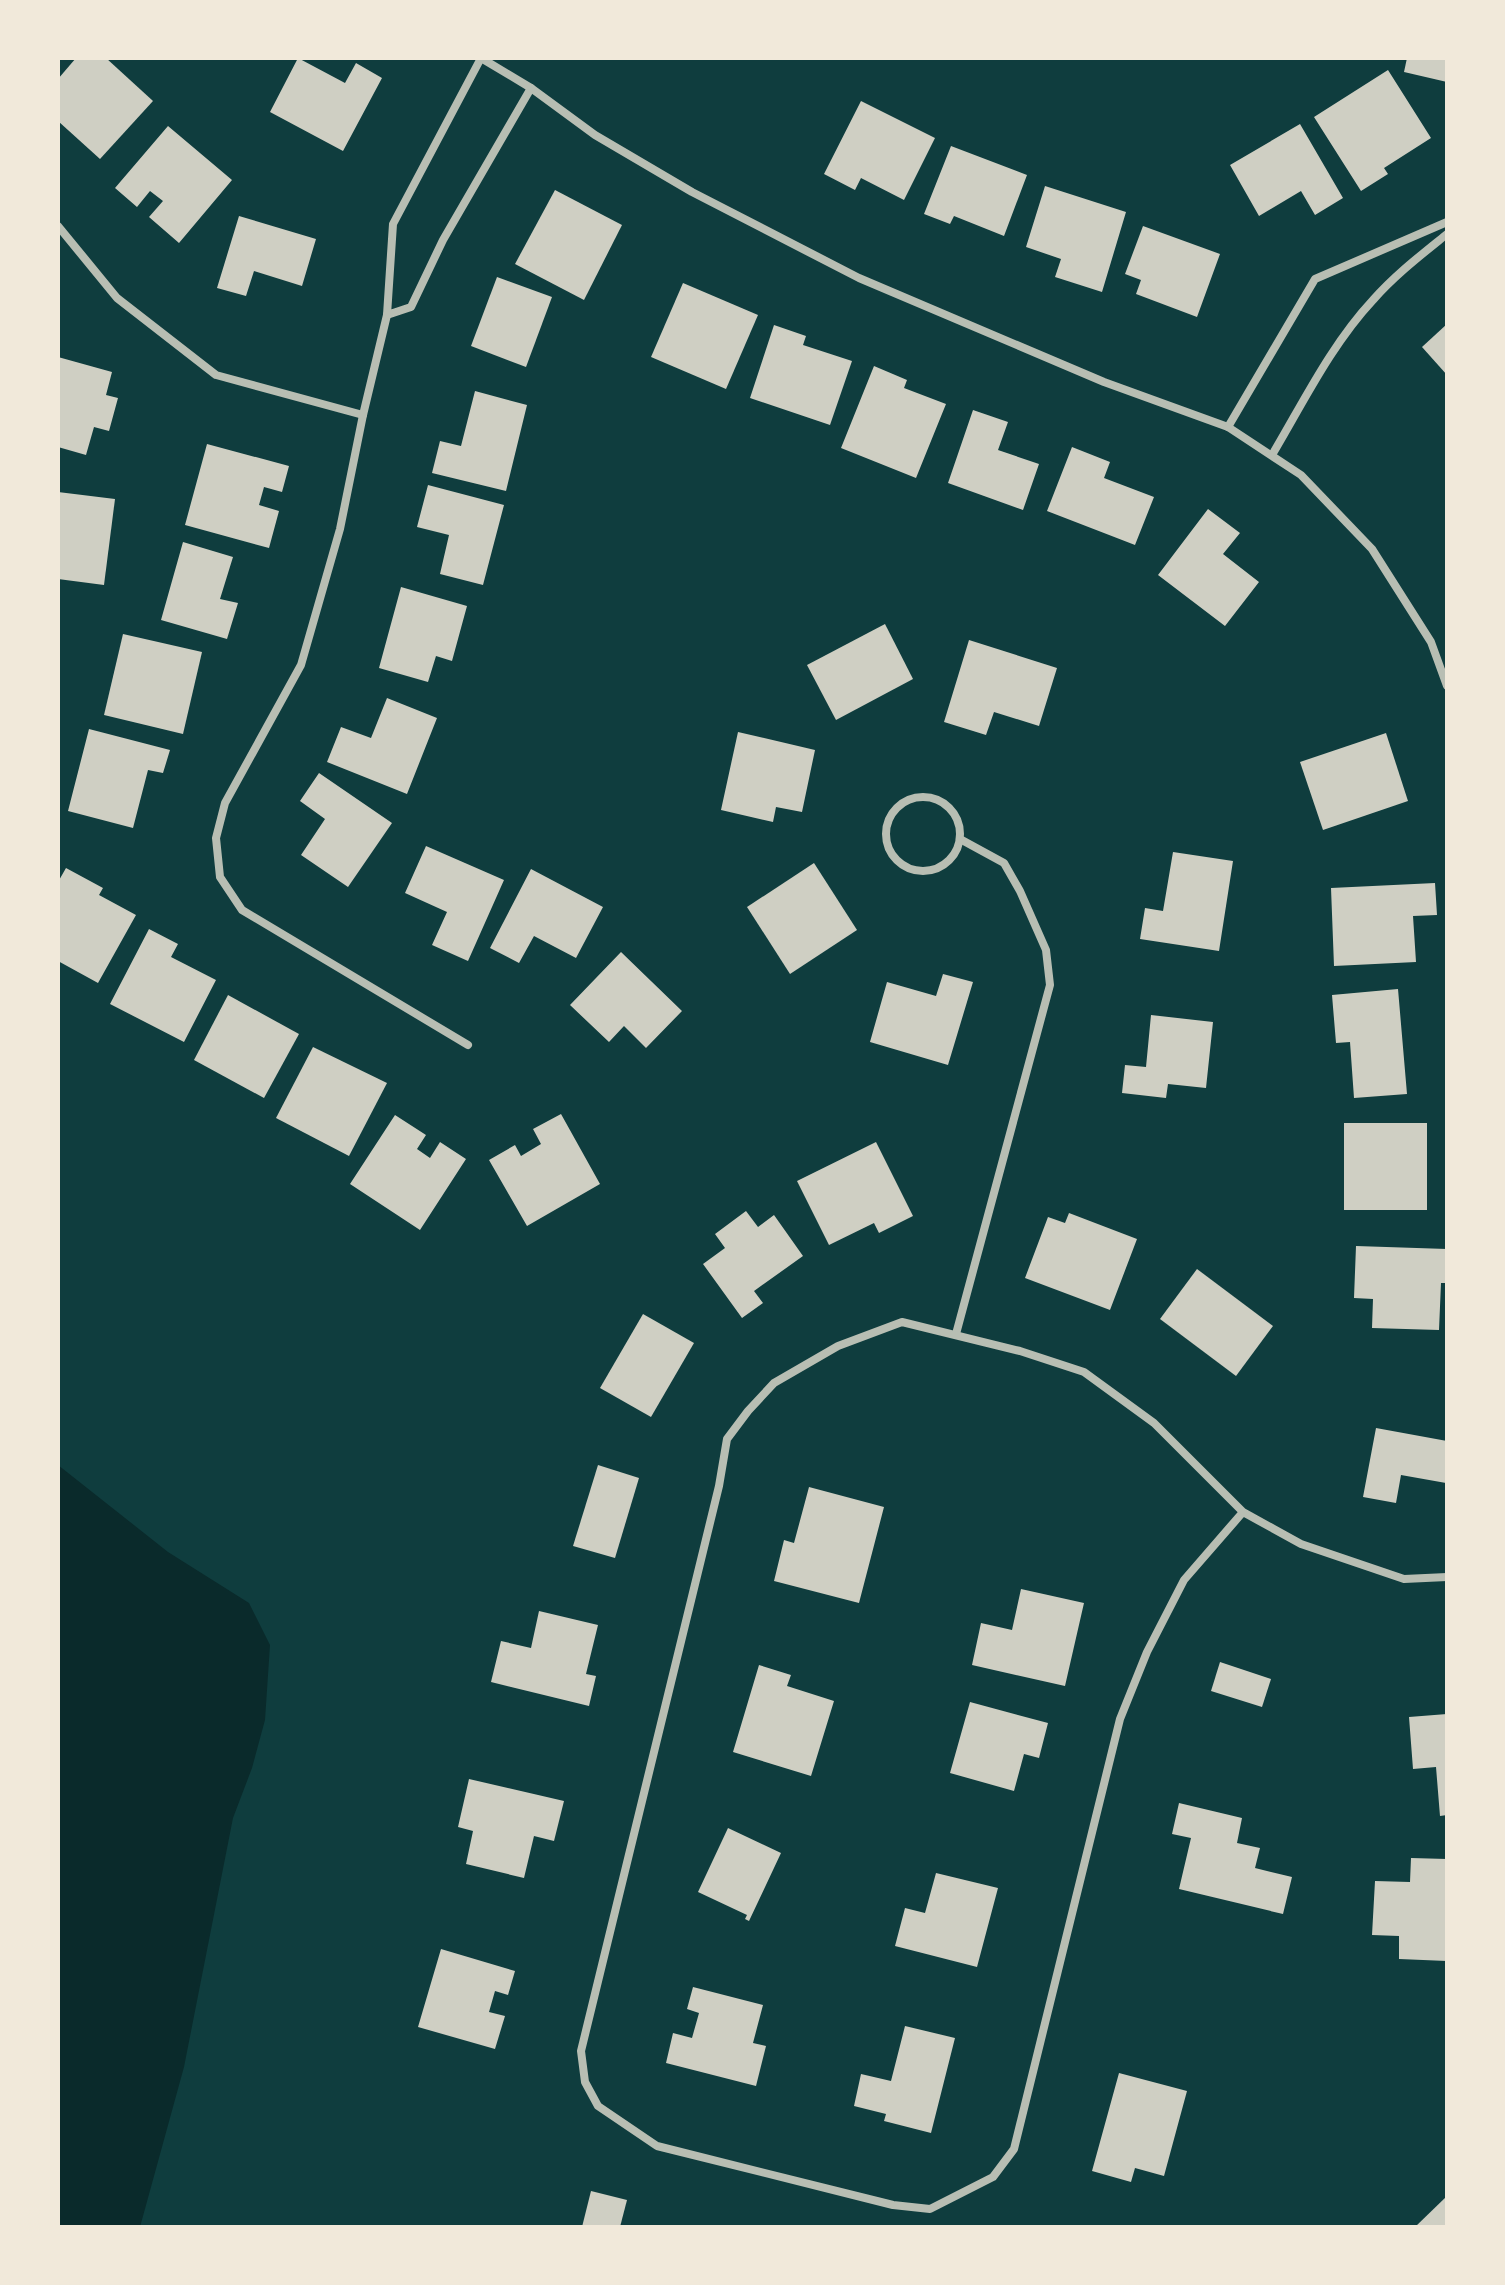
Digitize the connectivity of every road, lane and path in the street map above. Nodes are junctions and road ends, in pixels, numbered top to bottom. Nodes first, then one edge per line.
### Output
1 (481, 58) edge
2 (531, 88) junction
3 (1447, 222) edge
4 (58, 226) edge
5 (1447, 234) edge
6 (387, 315) junction
7 (363, 415) junction
8 (1228, 427) junction
9 (1272, 455) junction
10 (1447, 686) edge
11 (960, 839) junction
12 (468, 1045) dead end
13 (956, 1334) junction
14 (1243, 1512) junction
15 (1447, 1577) edge

1 - 2 street
1 - 6 street
2 - 6 street
2 - 8 street
3 - 8 street
4 - 7 street
5 - 9 street
6 - 7 street
7 - 12 street
8 - 9 street
9 - 10 street
11 - 11 street
11 - 13 street
13 - 14 street
13 - 14 street
14 - 15 street

